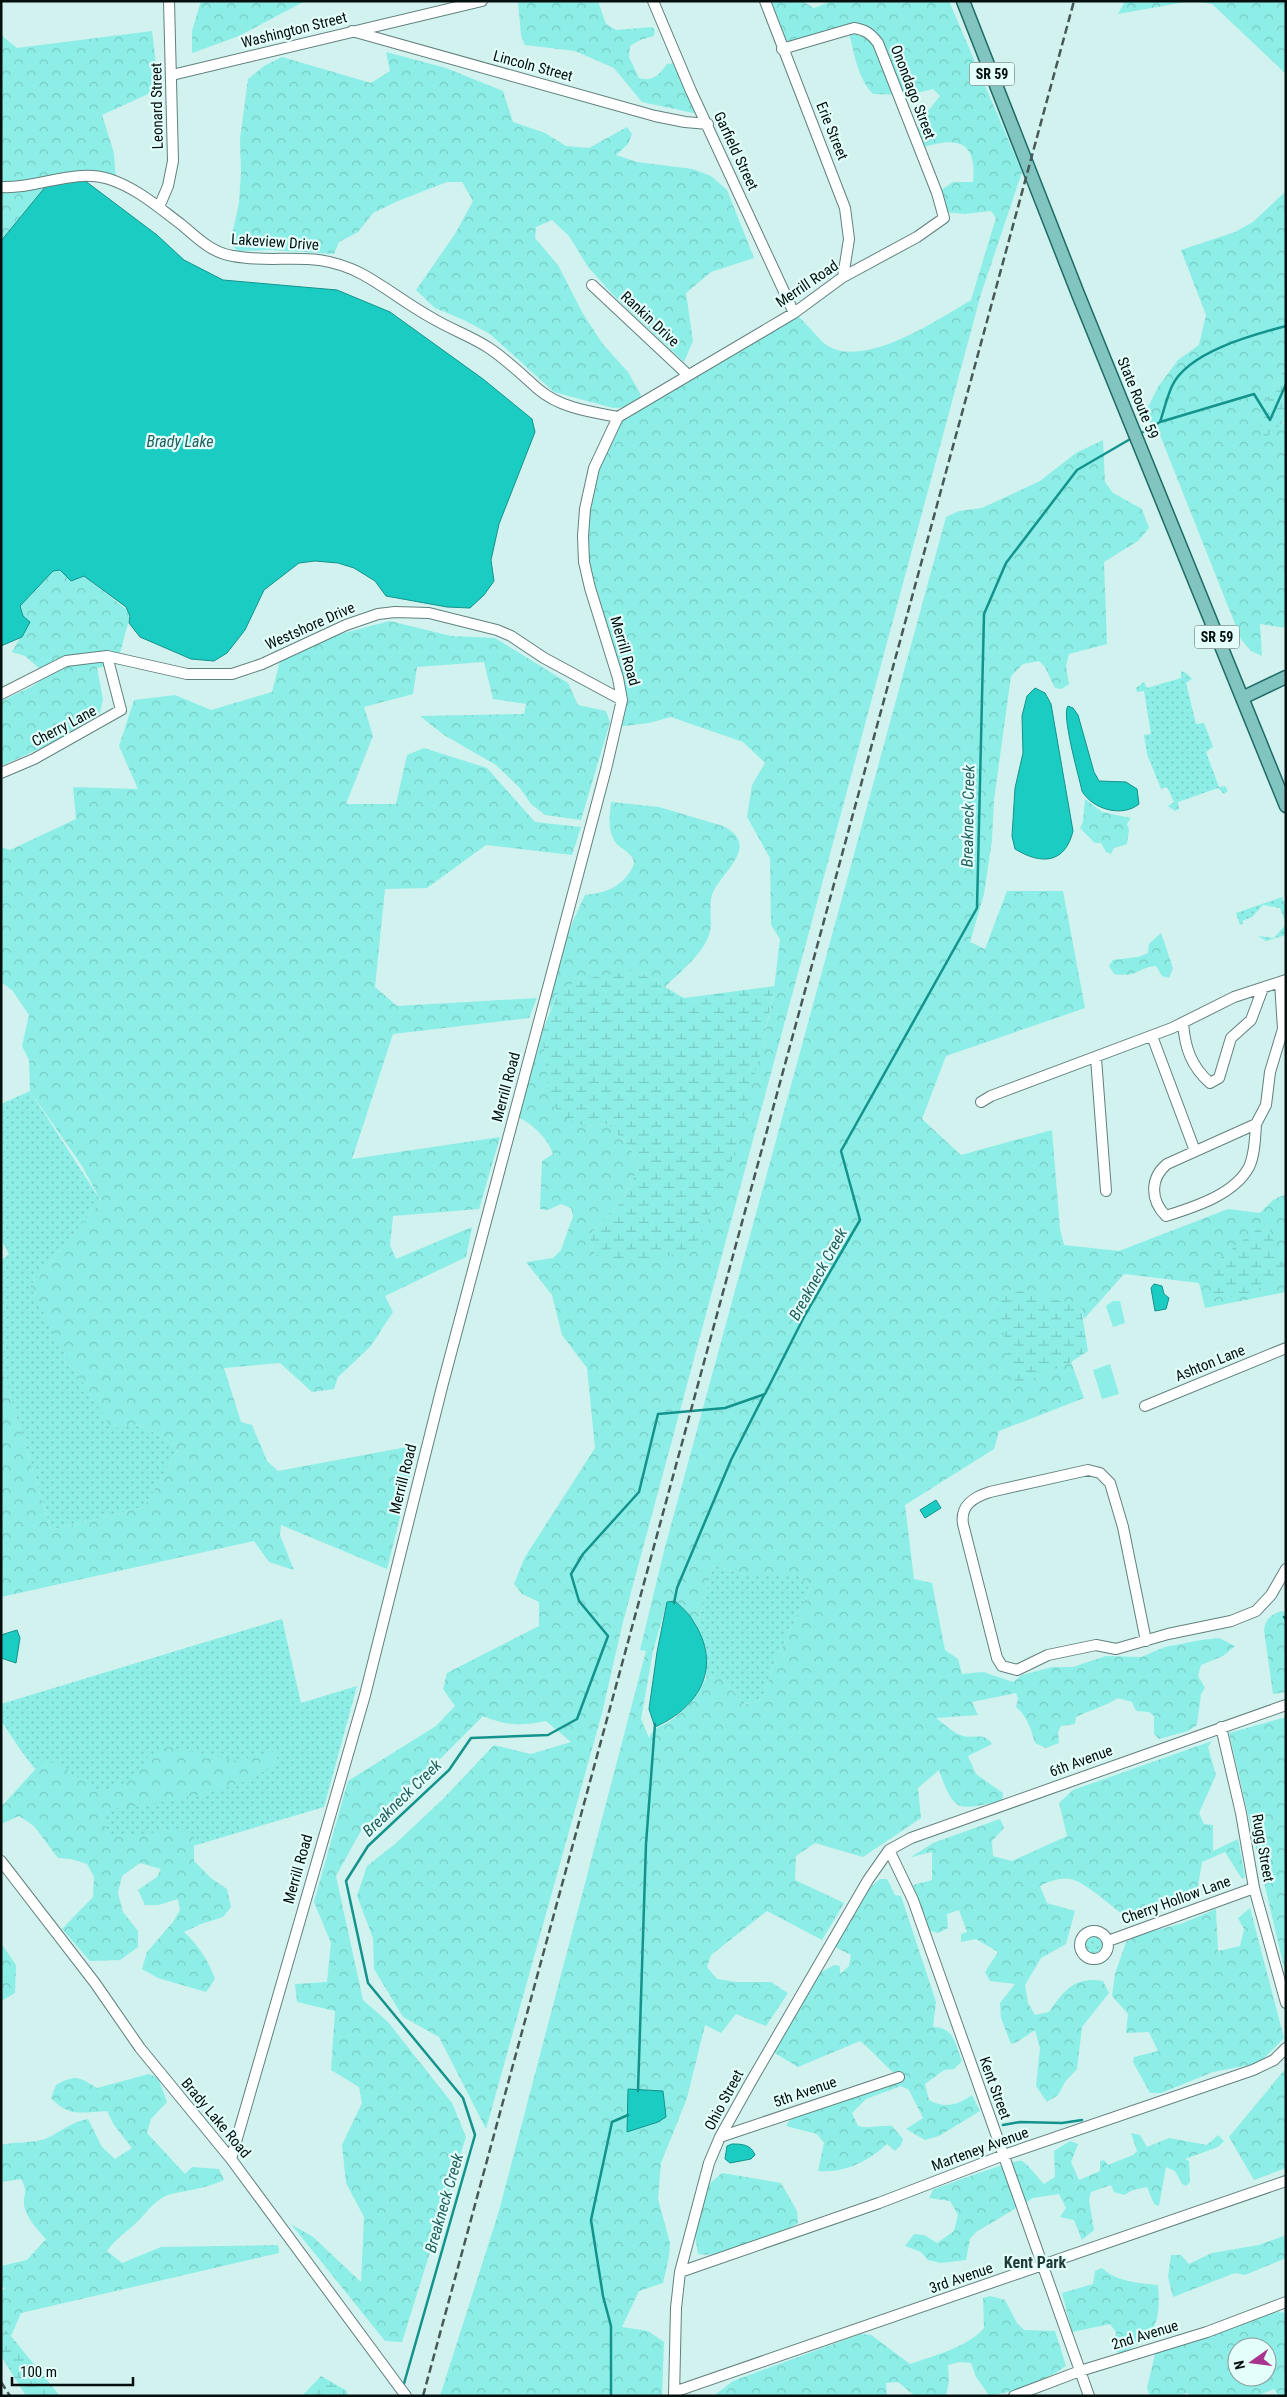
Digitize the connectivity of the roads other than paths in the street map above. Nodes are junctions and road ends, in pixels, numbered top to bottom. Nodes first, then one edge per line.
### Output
1 (169, 1) edge
2 (482, 1) edge
3 (653, 1) edge
4 (765, 1) edge
5 (963, 1) edge
6 (352, 31) junction
7 (782, 49) junction
8 (172, 75) junction
9 (708, 124) junction
10 (1, 186) edge
11 (937, 193) joint
12 (159, 207) junction
13 (843, 277) junction
14 (592, 285) dead end
15 (794, 312) junction
16 (688, 375) junction
17 (618, 417) junction
18 (107, 656) junction
19 (1286, 677) edge
20 (1, 694) edge
21 (1242, 698) junction
22 (622, 700) junction
23 (1, 773) edge
24 (1286, 806) edge
25 (1283, 981) edge
26 (1263, 988) junction
27 (1183, 1023) junction
28 (1152, 1036) junction
29 (1096, 1058) junction
30 (981, 1102) dead end
31 (1256, 1124) junction
32 (1195, 1151) junction
33 (1106, 1191) dead end
34 (1286, 1348) edge
35 (1145, 1406) dead end
36 (1286, 1569) edge
37 (1146, 1641) junction
38 (1286, 1705) edge
39 (1221, 1727) junction
40 (889, 1850) junction
41 (1, 1861) edge
42 (1254, 1888) junction
43 (1108, 1941) dead end
44 (1286, 2003) edge
45 (1286, 2048) edge
46 (899, 2077) dead end
47 (720, 2137) junction
48 (1004, 2155) junction
49 (231, 2159) junction
50 (1286, 2181) edge
51 (1044, 2265) junction
52 (680, 2272) junction
53 (1286, 2302) edge
54 (1080, 2371) junction
55 (674, 2394) edge
56 (406, 2396) edge
57 (1014, 2396) edge
58 (1089, 2396) edge

1 - 8 street, Leonard Street
2 - 6 street, Washington Street
3 - 9 street, Garfield Street
4 - 7 street, Erie Street
5 - 21 main road, State Route 59 / SR 59
6 - 8 street, Washington Street
6 - 9 street, Lincoln Street
7 - 11 street, Onondago Street
7 - 13 street, Erie Street
8 - 12 street, Leonard Street
9 - 15 street, Garfield Street
10 - 12 street, Lakeview Drive
11 - 13 street, Merrill Road
12 - 17 street, Lakeview Drive
13 - 15 street, Merrill Road
14 - 16 street, Rankin Drive
15 - 16 street, Merrill Road
16 - 17 street, Merrill Road
17 - 22 street, Merrill Road
18 - 20 street, Westshore Drive
18 - 22 street, Westshore Drive
18 - 23 street, Cherry Lane
19 - 21 main road
21 - 24 main road, State Route 59 / SR 59
22 - 49 street, Merrill Road
25 - 26 street
25 - 31 street
26 - 27 street
26 - 27 street
27 - 28 street
28 - 29 street
28 - 32 street
29 - 30 street
29 - 33 street
31 - 32 street
31 - 32 street
34 - 35 street, Ashton Lane
36 - 37 street
37 - 37 street
38 - 39 street, 6th Avenue
39 - 40 street, 6th Avenue
39 - 42 street, Rugg Street
40 - 47 street, Ohio Street
40 - 48 street, Kent Street
41 - 49 street, Brady Lake Road
42 - 43 street, Cherry Hollow Lane
42 - 44 street, Rugg Street
45 - 48 street, Marteney Avenue
46 - 47 street, 5th Avenue
47 - 52 street, Ohio Street
48 - 51 street, Kent Street
48 - 52 street, Marteney Avenue
49 - 56 street, Brady Lake Road
50 - 51 street, 3rd Avenue
51 - 54 street, Kent Street
51 - 55 street, 3rd Avenue
52 - 55 street, Ohio Street
53 - 54 street, 2nd Avenue
54 - 57 street, 2nd Avenue
54 - 58 street, Kent Street

